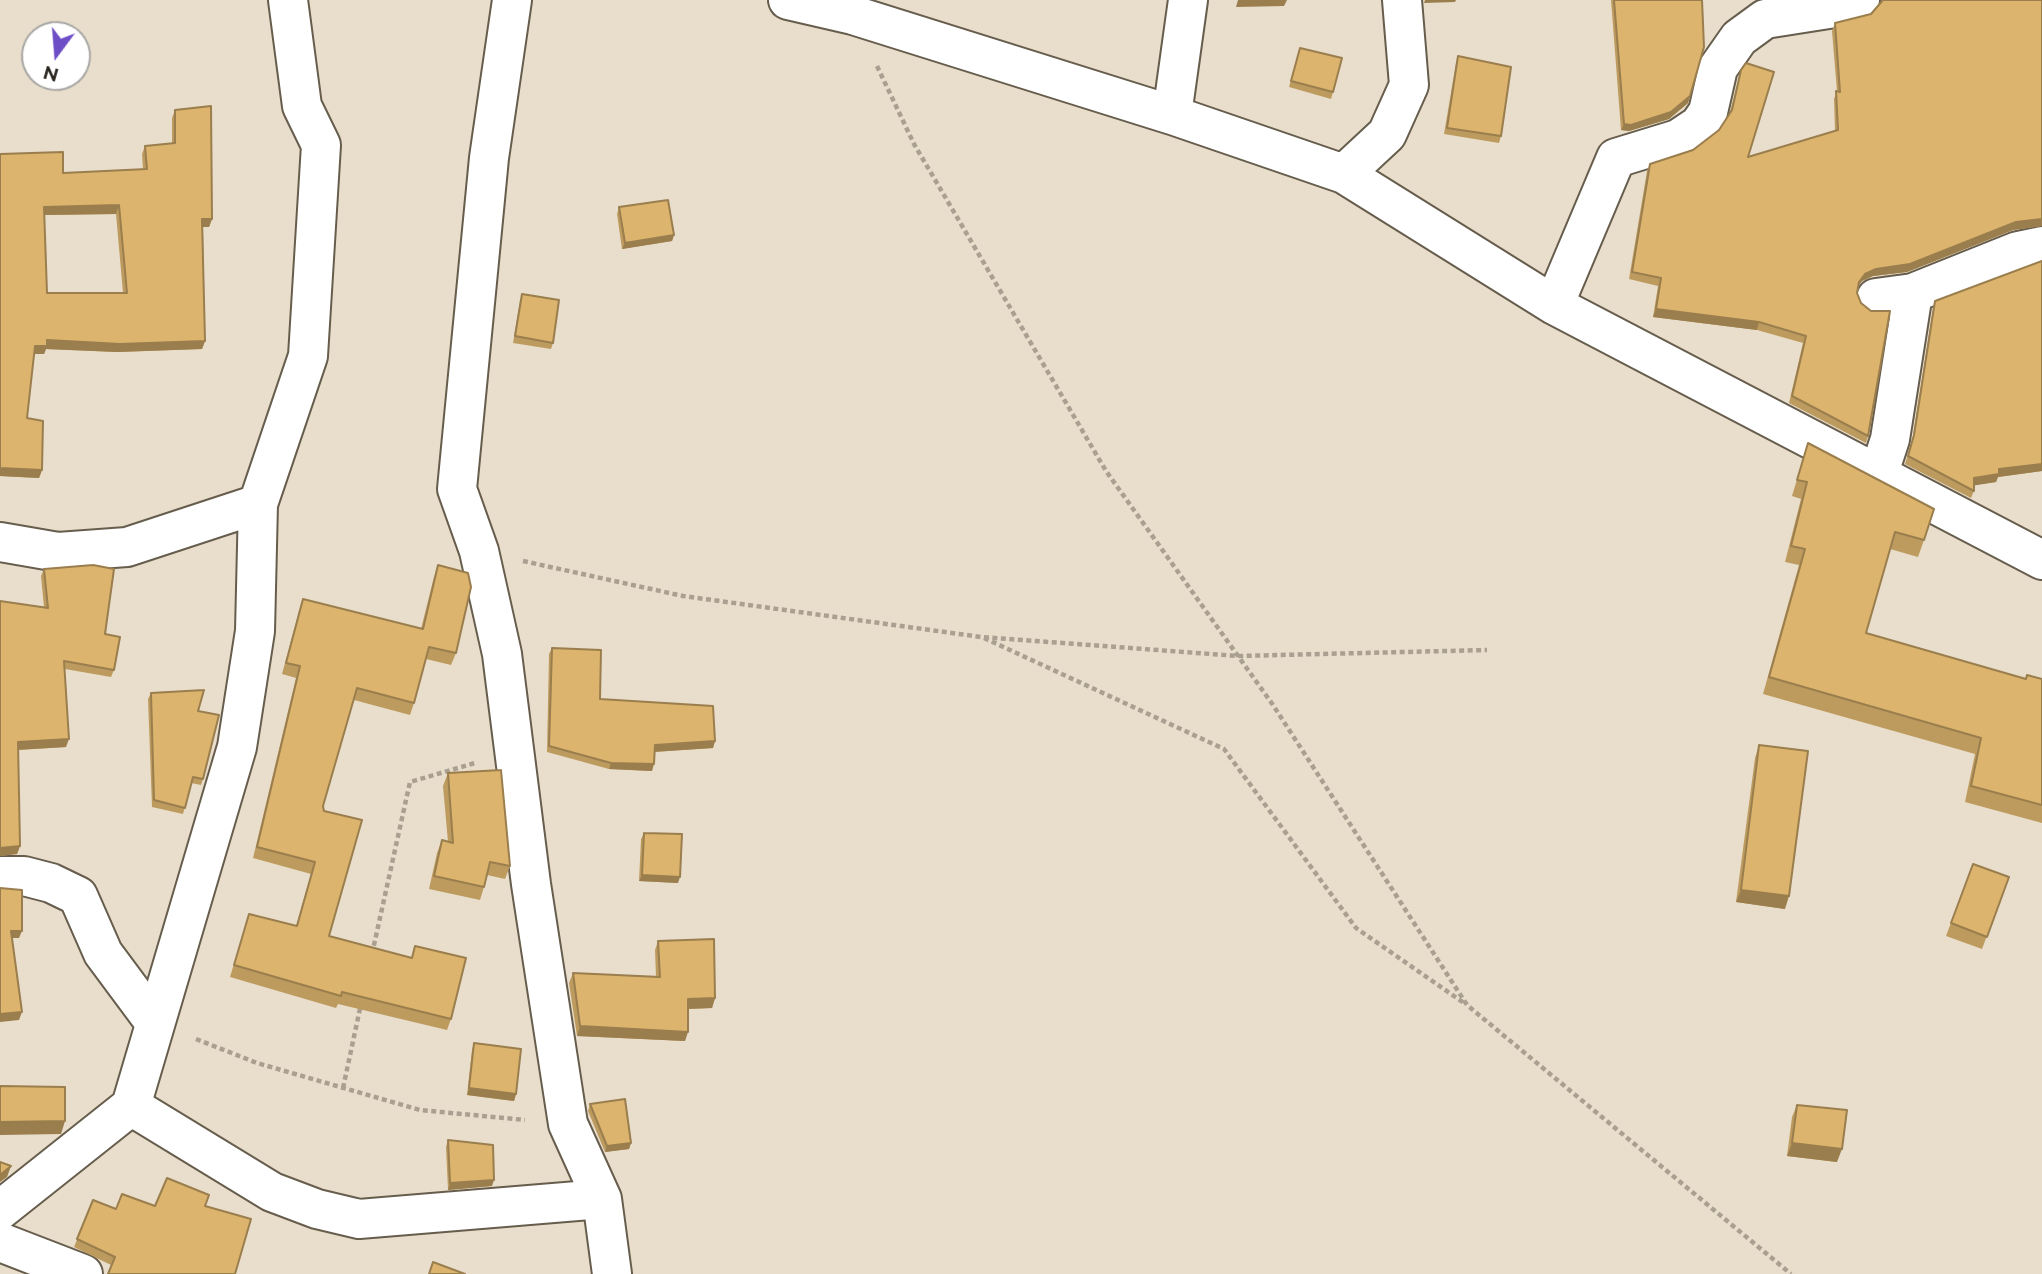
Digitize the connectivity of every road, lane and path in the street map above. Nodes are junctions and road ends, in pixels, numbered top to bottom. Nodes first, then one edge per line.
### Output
1 (288, 0) edge
2 (512, 0) edge
3 (788, 0) edge
4 (1188, 0) edge
5 (1402, 0) edge
6 (1860, 0) edge
7 (853, 15) junction
8 (1172, 115) junction
9 (1344, 174) junction
10 (2042, 246) edge
11 (1913, 293) junction
12 (1876, 298) dead end
13 (1554, 305) junction
14 (1878, 476) junction
15 (258, 505) junction
16 (0, 542) edge
17 (479, 551) junction
18 (2042, 560) edge
19 (981, 637) junction
20 (1487, 650) dead end
21 (1238, 656) junction
22 (516, 751) junction
23 (0, 876) edge
24 (372, 955) edge
25 (363, 995) edge
26 (1467, 1005) junction
27 (155, 1023) junction
28 (343, 1088) junction
29 (131, 1106) junction
30 (568, 1124) junction
31 (602, 1199) junction
32 (0, 1210) edge
33 (0, 1242) edge
34 (83, 1274) edge
35 (612, 1274) edge
36 (1791, 1274) edge

1 - 15 street
2 - 17 street
3 - 7 street
4 - 8 street
5 - 9 street
6 - 13 street
7 - 8 street
7 - 21 path
8 - 9 street
9 - 13 street
10 - 11 street
11 - 12 street
11 - 14 street
13 - 14 street
14 - 18 street
15 - 16 street
15 - 27 street
17 - 19 path
17 - 22 street
19 - 21 path
19 - 26 path
20 - 21 path
21 - 26 path
22 - 24 path
22 - 30 street
23 - 27 street
25 - 28 path
26 - 36 path
27 - 28 path
27 - 29 street
28 - 30 path
29 - 31 street
29 - 32 street
30 - 31 street
31 - 35 street
33 - 34 street

